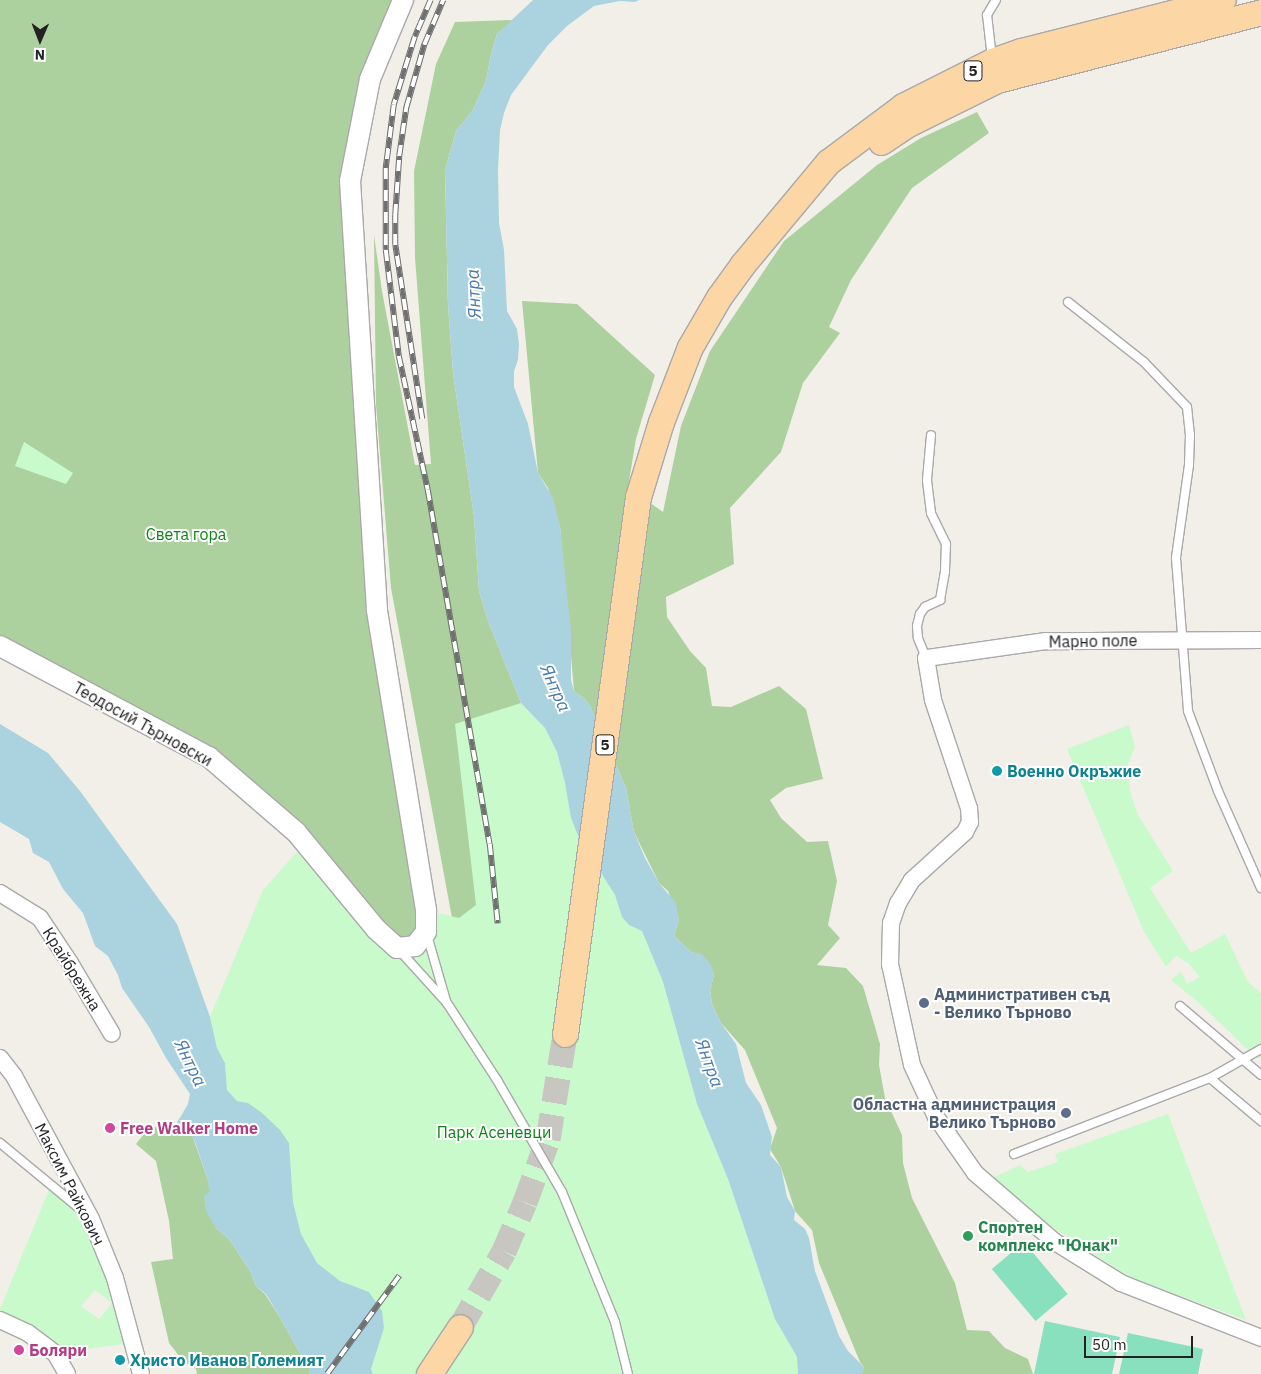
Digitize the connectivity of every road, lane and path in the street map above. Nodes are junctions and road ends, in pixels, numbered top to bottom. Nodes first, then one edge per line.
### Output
1 (402, 0) edge
2 (996, 0) edge
3 (1154, 0) edge
4 (1223, 0) edge
5 (1261, 12) edge
6 (1261, 26) edge
7 (1162, 36) junction
8 (1021, 51) junction
9 (992, 61) junction
10 (772, 230) junction
11 (1068, 302) dead end
12 (932, 436) dead end
13 (1182, 640) junction
14 (1261, 640) edge
15 (0, 646) edge
16 (926, 658) junction
17 (1261, 888) edge
18 (0, 894) edge
19 (426, 932) junction
20 (397, 948) junction
21 (447, 1003) junction
22 (1180, 1006) dead end
23 (112, 1034) dead end
24 (566, 1034) tunnel mouth
25 (1261, 1049) edge
26 (0, 1058) edge
27 (1242, 1059) junction
28 (1261, 1075) edge
29 (1210, 1078) junction
30 (1261, 1121) edge
31 (0, 1143) edge
32 (1014, 1154) dead end
33 (91, 1219) junction
34 (0, 1320) edge
35 (460, 1327) tunnel mouth
36 (1261, 1338) edge
37 (431, 1370) edge
38 (67, 1374) edge
39 (142, 1374) edge
40 (628, 1374) edge

1 - 19 street
2 - 9 lane
3 - 8 main road
4 - 8 main road, 5
5 - 7 main road, 5
6 - 7 main road
7 - 10 main road, 5
8 - 9 main road, 5
9 - 10 main road, 5
10 - 24 main road, 5
11 - 13 lane
12 - 16 lane
13 - 14 street, Марно поле
13 - 16 street, Марно поле
13 - 17 lane
15 - 20 street, Теодосий Търновски
16 - 36 street
18 - 23 street, Крайбрежна
19 - 20 street
19 - 21 lane
20 - 21 lane
21 - 40 lane
22 - 27 lane
25 - 27 lane
26 - 33 street, Максим Райкович
27 - 28 lane
27 - 29 lane
29 - 30 lane
29 - 32 lane
31 - 33 lane
33 - 39 street, Максим Райкович
34 - 38 street
35 - 37 main road

